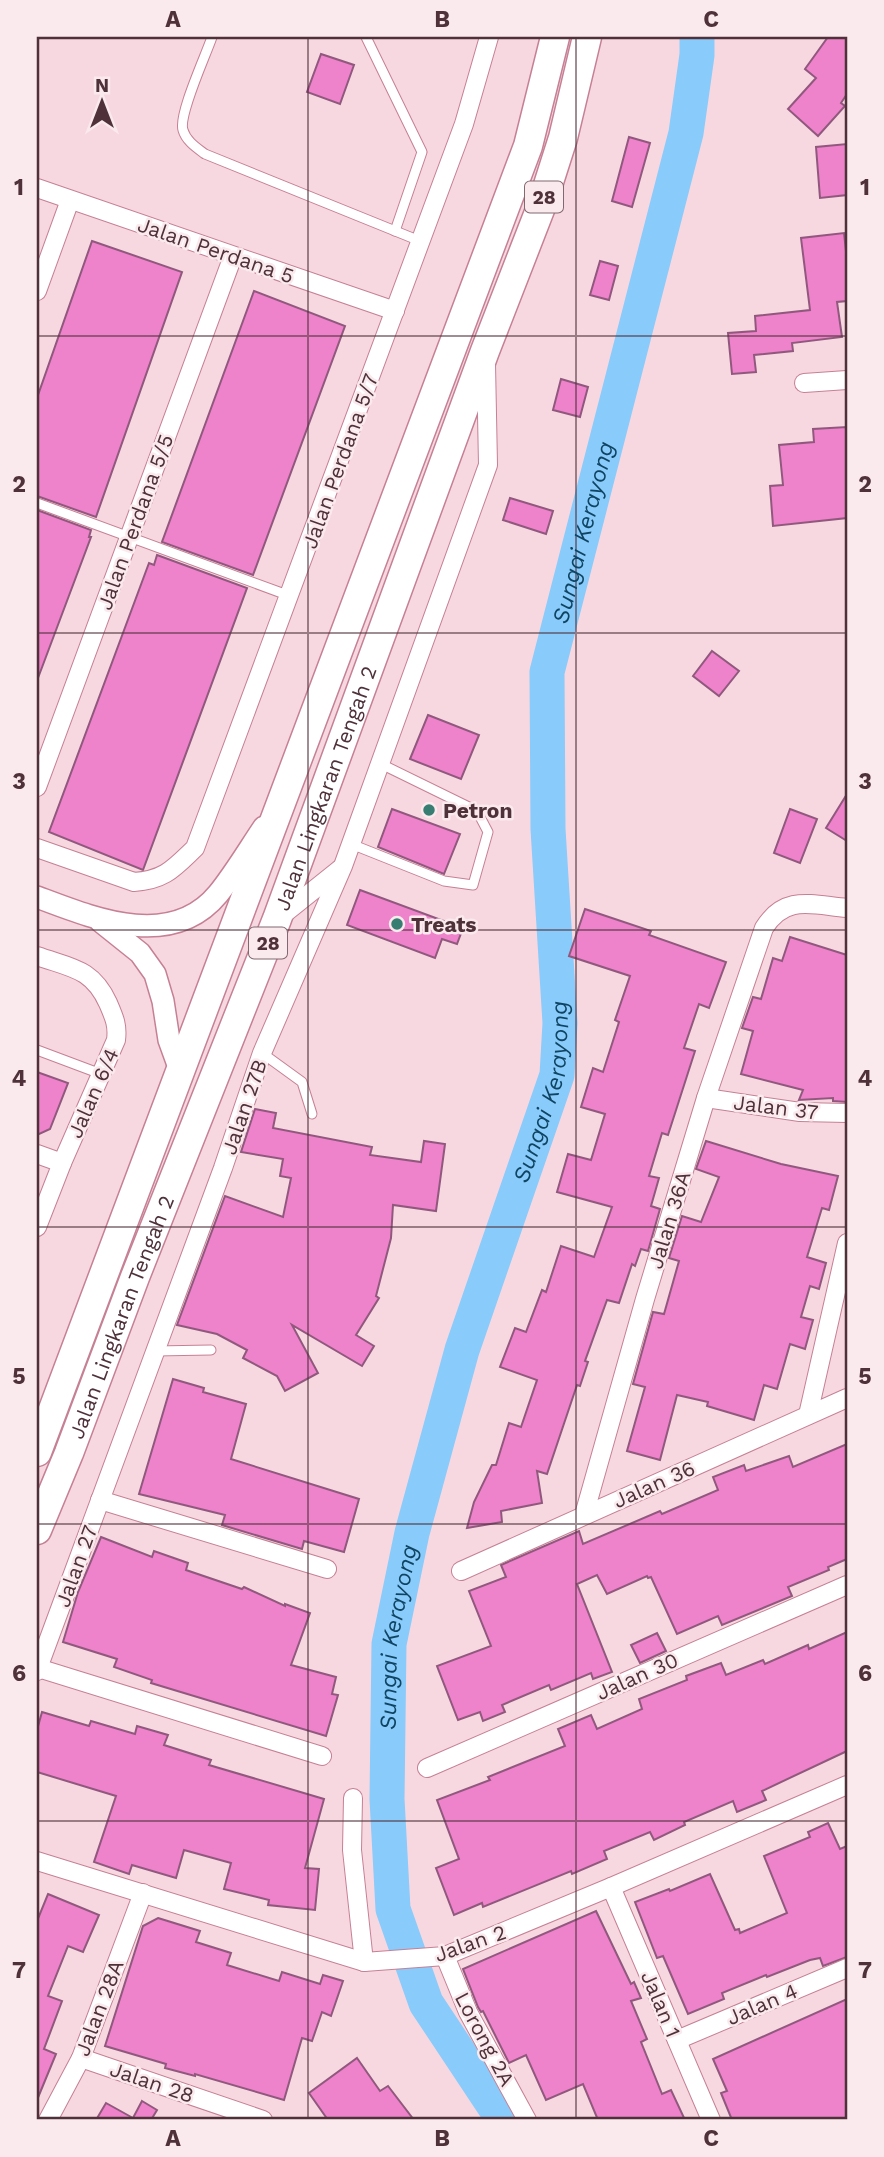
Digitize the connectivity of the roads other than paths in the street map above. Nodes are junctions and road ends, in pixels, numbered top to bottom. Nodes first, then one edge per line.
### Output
1 (212, 37) edge
2 (366, 37) edge
3 (489, 37) edge
4 (555, 37) edge
5 (587, 37) edge
6 (37, 188) edge
7 (71, 200) junction
8 (395, 230) junction
9 (420, 241) junction
10 (233, 256) junction
11 (37, 291) edge
12 (395, 311) junction
13 (485, 351) junction
14 (847, 380) edge
15 (804, 383) dead end
16 (37, 503) edge
17 (129, 537) junction
18 (290, 596) junction
19 (381, 764) junction
20 (37, 787) edge
21 (283, 799) junction
22 (351, 844) junction
23 (37, 848) edge
24 (343, 866) junction
25 (37, 897) edge
26 (847, 908) edge
27 (277, 919) junction
28 (98, 920) junction
29 (37, 956) edge
30 (37, 1050) edge
31 (262, 1053) junction
32 (181, 1073) junction
33 (101, 1074) junction
34 (706, 1098) junction
35 (847, 1113) edge
36 (312, 1114) dead end
37 (37, 1154) edge
38 (62, 1164) junction
39 (37, 1227) edge
40 (847, 1243) edge
41 (211, 1350) dead end
42 (155, 1351) junction
43 (847, 1398) edge
44 (808, 1415) junction
45 (37, 1452) edge
46 (100, 1500) junction
47 (584, 1515) junction
48 (37, 1530) edge
49 (327, 1569) dead end
50 (461, 1571) dead end
51 (847, 1585) edge
52 (37, 1670) edge
53 (323, 1756) dead end
54 (427, 1768) dead end
55 (847, 1785) edge
56 (353, 1798) dead end
57 (37, 1861) edge
58 (611, 1887) junction
59 (144, 1894) junction
60 (438, 1957) junction
61 (371, 1962) junction
62 (847, 1968) edge
63 (677, 2040) junction
64 (81, 2058) junction
65 (48, 2120) edge
66 (263, 2120) edge
67 (527, 2120) edge
68 (711, 2120) edge

1 - 8 lane
2 - 8 lane
3 - 9 street, Jalan Perdana 5/7
4 - 21 highway, Jalan Lingkaran Tengah 2 / 28
5 - 13 highway, Jalan Lingkaran Tengah 2 / 28
6 - 7 street, Jalan Perdana 5
7 - 10 street, Jalan Perdana 5
7 - 11 street
8 - 9 lane
9 - 12 street, Jalan Perdana 5/7
10 - 12 street, Jalan Perdana 5
10 - 17 street, Jalan Perdana 5/5
12 - 18 street, Jalan Perdana 5/7
13 - 19 street, Jalan 27B
13 - 27 highway, Jalan Lingkaran Tengah 2 / 28
14 - 15 street
16 - 17 lane
17 - 18 lane
17 - 20 street, Jalan Perdana 5/5
18 - 23 street, Jalan Perdana 5/7
19 - 22 street, Jalan 27B
19 - 22 lane
21 - 28 street
21 - 32 highway, Jalan Lingkaran Tengah 2 / 28
22 - 24 street, Jalan 27B
24 - 27 street
24 - 31 street, Jalan 27B
25 - 28 street
26 - 34 street, Jalan 36A
27 - 48 highway, Jalan Lingkaran Tengah 2 / 28
28 - 32 street
29 - 33 street, Jalan 6/4
30 - 33 lane
31 - 36 lane
31 - 42 street, Jalan 27B
32 - 45 highway, Jalan Lingkaran Tengah 2 / 28
33 - 38 street, Jalan 6/4
34 - 35 street, Jalan 37
34 - 47 street, Jalan 36A
37 - 38 street
38 - 39 street, Jalan 6/4
40 - 44 street
41 - 42 lane
42 - 46 street, Jalan 27B
43 - 44 street, Jalan 36
44 - 47 street, Jalan 36
46 - 49 street
46 - 52 street, Jalan 27
47 - 50 street, Jalan 36
51 - 54 street, Jalan 30
52 - 53 street
55 - 58 street, Jalan 2
56 - 61 street
57 - 59 street, Jalan 2
58 - 60 street, Jalan 2
58 - 63 street, Jalan 1
59 - 61 street, Jalan 2
59 - 64 street, Jalan 28A
60 - 61 street, Jalan 2
60 - 67 street, Lorong 2A
62 - 63 street, Jalan 4
63 - 68 street, Jalan 1
64 - 65 street, Jalan 28A
64 - 66 street, Jalan 28

